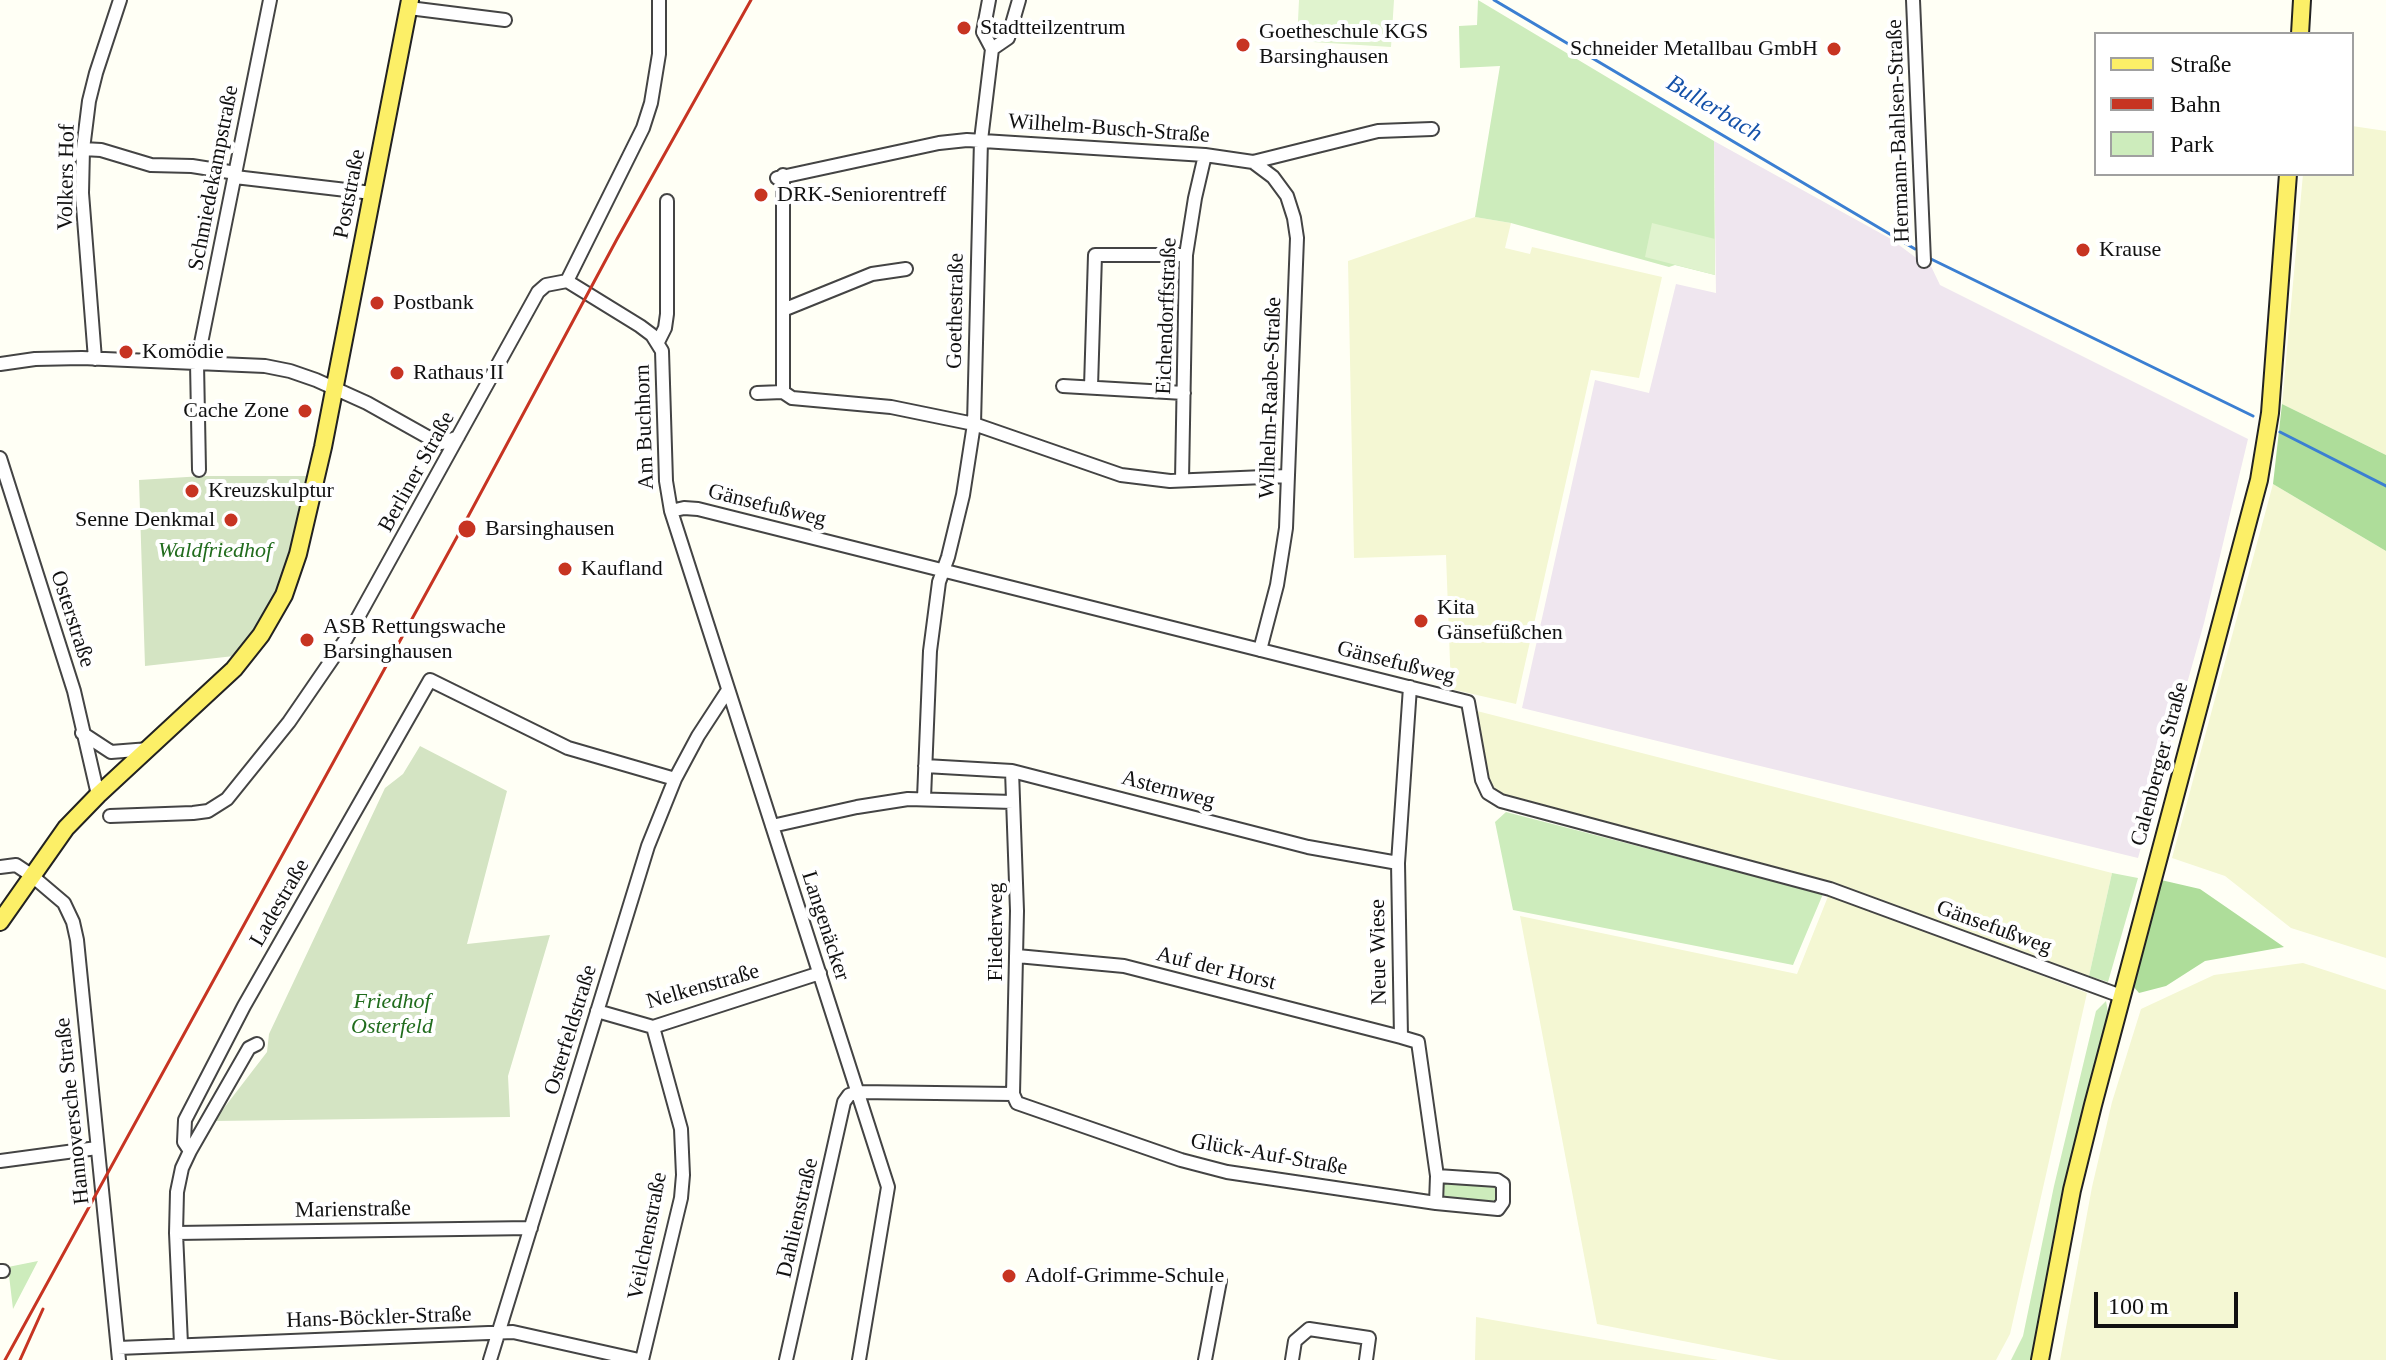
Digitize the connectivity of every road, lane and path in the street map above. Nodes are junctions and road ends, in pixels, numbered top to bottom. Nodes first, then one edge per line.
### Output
1 (120, 0) edge
2 (270, 0) edge
3 (659, 0) edge
4 (989, 0) edge
5 (1913, 0) edge
6 (2302, 0) edge
7 (409, 4) edge
8 (1018, 4) edge
9 (505, 20) dead end
10 (2300, 32) edge
11 (992, 49) junction
12 (1432, 129) dead end
13 (981, 140) junction
14 (83, 149) junction
15 (1205, 155) junction
16 (1253, 162) junction
17 (235, 175) junction
18 (2288, 176) edge
19 (372, 193) junction
20 (667, 201) dead end
21 (1186, 255) junction
22 (1924, 261) dead end
23 (906, 269) dead end
24 (567, 281) junction
25 (783, 310) junction
26 (658, 342) junction
27 (95, 359) junction
28 (197, 363) junction
29 (0, 364) edge
30 (1063, 386) dead end
31 (1091, 387) junction
32 (333, 388) junction
33 (783, 392) junction
34 (757, 393) dead end
35 (1184, 393) junction
36 (974, 424) junction
37 (458, 437) junction
38 (0, 458) edge
39 (199, 470) dead end
40 (1288, 476) junction
41 (1182, 480) junction
42 (671, 511) junction
43 (943, 570) junction
44 (1260, 650) junction
45 (1410, 687) junction
46 (728, 690) junction
47 (735, 712) junction
48 (710, 719) junction
49 (82, 733) junction
50 (149, 749) junction
51 (925, 766) junction
52 (1012, 771) junction
53 (675, 779) junction
54 (98, 795) junction
55 (924, 798) junction
56 (1013, 802) junction
57 (110, 816) dead end
58 (772, 826) junction
59 (1398, 863) junction
60 (0, 867) edge
61 (31, 875) junction
62 (0, 922) edge
63 (1017, 956) junction
64 (820, 973) junction
65 (2121, 996) junction
66 (597, 1011) junction
67 (653, 1027) junction
68 (1401, 1037) junction
69 (257, 1044) dead end
70 (858, 1092) junction
71 (1013, 1094) junction
72 (97, 1148) junction
73 (190, 1151) junction
74 (0, 1161) edge
75 (1437, 1176) junction
76 (1436, 1203) junction
77 (531, 1228) junction
78 (176, 1233) junction
79 (1220, 1281) dead end
80 (498, 1333) junction
81 (181, 1344) junction
82 (119, 1354) edge
83 (490, 1360) edge
84 (640, 1360) edge
85 (786, 1360) edge
86 (859, 1360) edge
87 (1205, 1360) edge
88 (1292, 1360) edge
89 (1366, 1360) edge
90 (2040, 1360) edge

1 - 14 street, Volkers Hof
2 - 17 street, Schmiedekampstraße
3 - 24 street
4 - 11 street, Goethestraße
5 - 22 street, Hermann-Bahlsen-Straße
6 - 10 main road
7 - 9 street, Poststraße
7 - 19 main road, Poststraße
8 - 11 street, Goethestraße
11 - 13 street, Goethestraße
12 - 16 street, Wilhelm-Busch-Straße
13 - 15 street, Wilhelm-Busch-Straße
13 - 25 street, Wilhelm-Busch-Straße
13 - 36 street, Goethestraße
14 - 17 street
14 - 27 street, Volkers Hof
15 - 16 street, Wilhelm-Busch-Straße
15 - 21 street, Eichendorffstraße
16 - 40 street, Wilhelm-Raabe-Straße
17 - 19 street
17 - 28 street, Schmiedekampstraße
18 - 65 main road, Calenberger Straße
19 - 32 main road, Poststraße
20 - 26 street, Am Buchhorn
21 - 31 street
21 - 35 street, Eichendorffstraße
23 - 25 street
24 - 26 street, Am Buchhorn
24 - 37 street, Berliner Straße
25 - 33 street
26 - 42 street, Am Buchhorn
27 - 28 street
27 - 29 street
28 - 32 street
28 - 39 street, Schmiedekampstraße
30 - 31 street
31 - 35 street
32 - 37 street
32 - 50 main road, Poststraße
33 - 34 street
33 - 36 street
35 - 41 street, Eichendorffstraße
36 - 41 street
36 - 43 street, Goethestraße
37 - 57 street, Berliner Straße
38 - 49 street, Osterstraße
40 - 41 street
40 - 44 street, Wilhelm-Raabe-Straße
42 - 43 street, Gänsefußweg
42 - 46 street, Langenäcker
43 - 44 street, Gänsefußweg
43 - 51 street, Goethestraße
44 - 45 street, Gänsefußweg
45 - 59 street, Neue Wiese
45 - 65 street, Gänsefußweg
46 - 47 street, Langenäcker
46 - 48 street, Osterfeldstraße
47 - 48 street
47 - 58 street, Langenäcker
48 - 53 street, Osterfeldstraße
49 - 50 street
49 - 54 street, Osterstraße
50 - 54 main road, Poststraße
51 - 52 street, Asternweg
51 - 55 street, Goethestraße
52 - 56 street, Fliederweg
52 - 59 street, Asternweg
53 - 66 street, Osterfeldstraße
53 - 73 street, Ladestraße
54 - 61 main road, Poststraße
55 - 56 street
55 - 58 street
56 - 63 street, Fliederweg
58 - 64 street, Langenäcker
59 - 68 street, Neue Wiese
60 - 61 street
61 - 62 main road, Poststraße
61 - 72 street, Hannoversche Straße
63 - 68 street, Auf der Horst
63 - 71 street, Fliederweg
64 - 67 street, Nelkenstraße
64 - 70 street, Langenäcker
65 - 90 main road, Calenberger Straße
66 - 67 street, Nelkenstraße
66 - 77 street, Osterfeldstraße
67 - 84 street, Veilchenstraße
68 - 75 street
69 - 73 street
70 - 71 street, Glück-Auf-Straße
70 - 85 street, Dahlienstraße
70 - 86 street, Langenäcker
71 - 76 street, Glück-Auf-Straße
72 - 74 street
72 - 82 street, Hannoversche Straße
73 - 78 street
75 - 76 street
75 - 76 street, Glück-Auf-Straße
77 - 78 street, Marienstraße
77 - 80 street, Osterfeldstraße
78 - 81 street
79 - 87 street
80 - 81 street, Hans-Böckler-Straße
80 - 83 street, Osterfeldstraße
80 - 84 street, Hans-Böckler-Straße
81 - 82 street, Hans-Böckler-Straße
88 - 89 street

